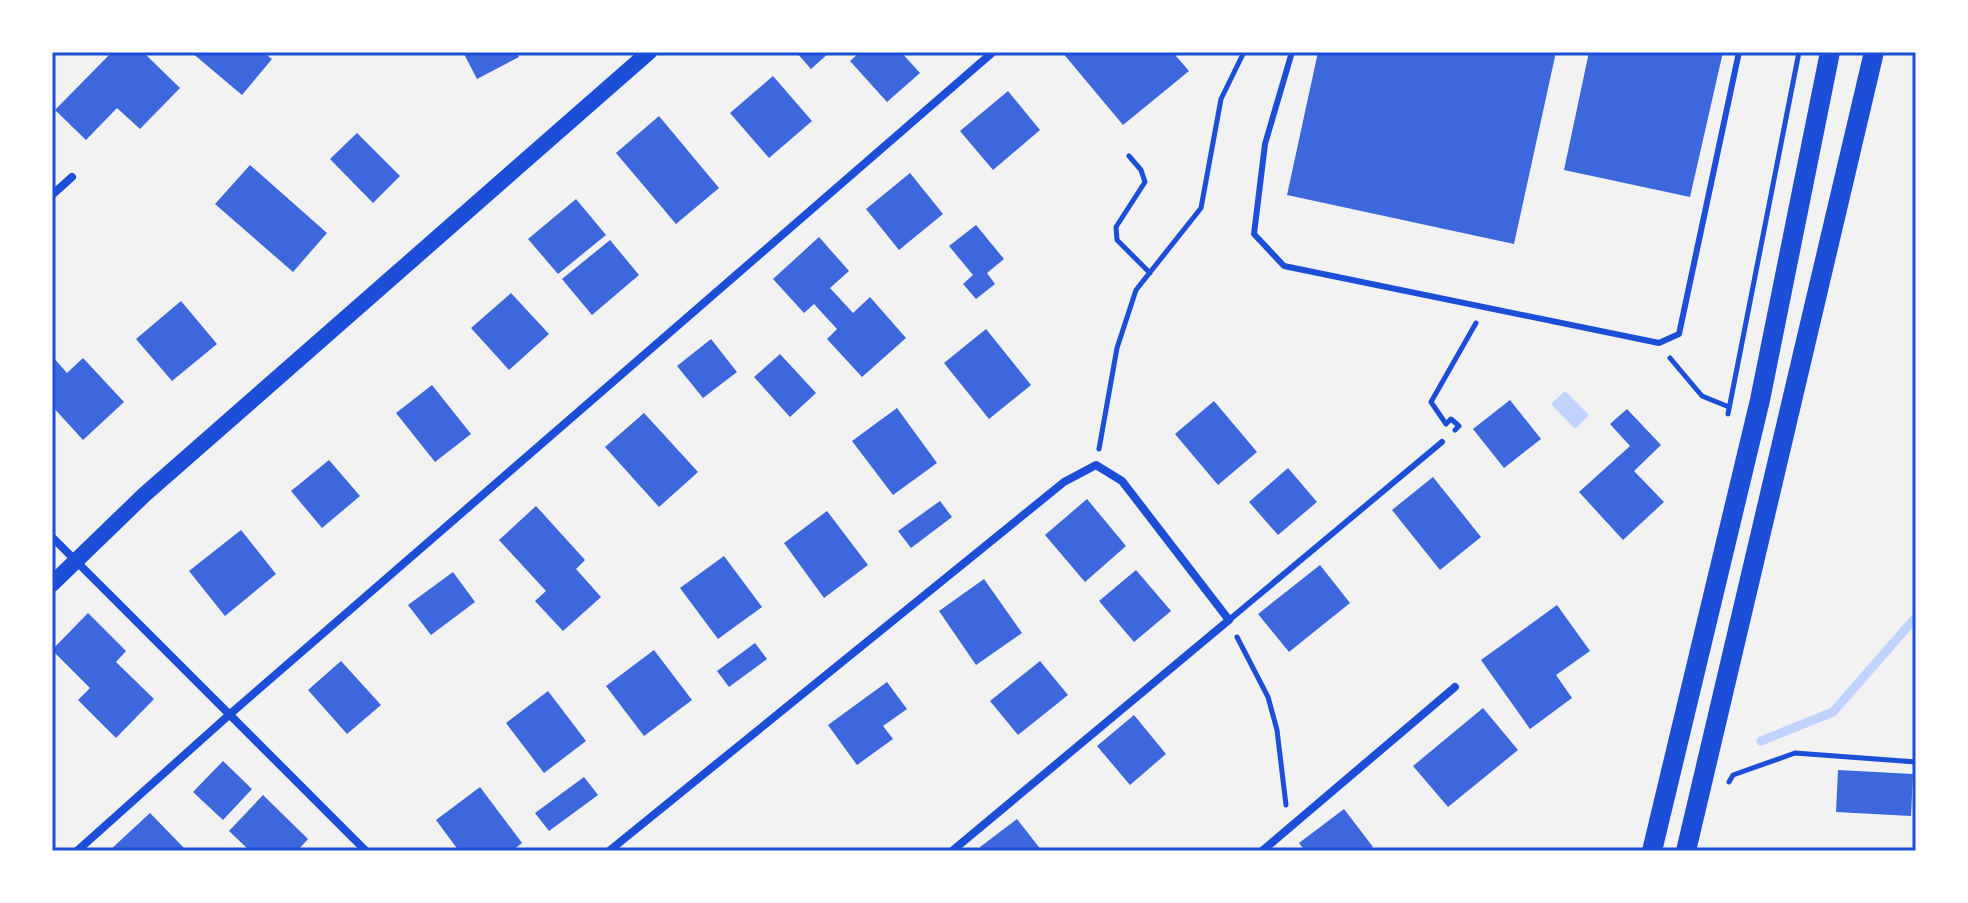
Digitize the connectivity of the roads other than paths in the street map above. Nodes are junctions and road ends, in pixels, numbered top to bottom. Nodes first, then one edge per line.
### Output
1 (649, 52) edge
2 (993, 52) edge
3 (1292, 52) edge
4 (1739, 52) edge
5 (1830, 52) edge
6 (1874, 52) edge
7 (72, 177) dead end
8 (52, 195) edge
9 (1442, 442) road end
10 (52, 537) edge
11 (77, 561) junction
12 (52, 584) edge
13 (1229, 620) junction
14 (1455, 687) dead end
15 (229, 715) junction
16 (77, 851) edge
17 (366, 851) edge
18 (609, 851) edge
19 (952, 851) edge
20 (1262, 851) edge
21 (1652, 851) edge
22 (1686, 851) edge

1 - 11 main road
2 - 15 street
3 - 4 lane
5 - 21 main road
6 - 22 main road
7 - 8 street
9 - 13 lane
10 - 11 street
11 - 12 main road
11 - 15 street
13 - 18 street
13 - 19 street
14 - 20 street
15 - 16 street
15 - 17 street

